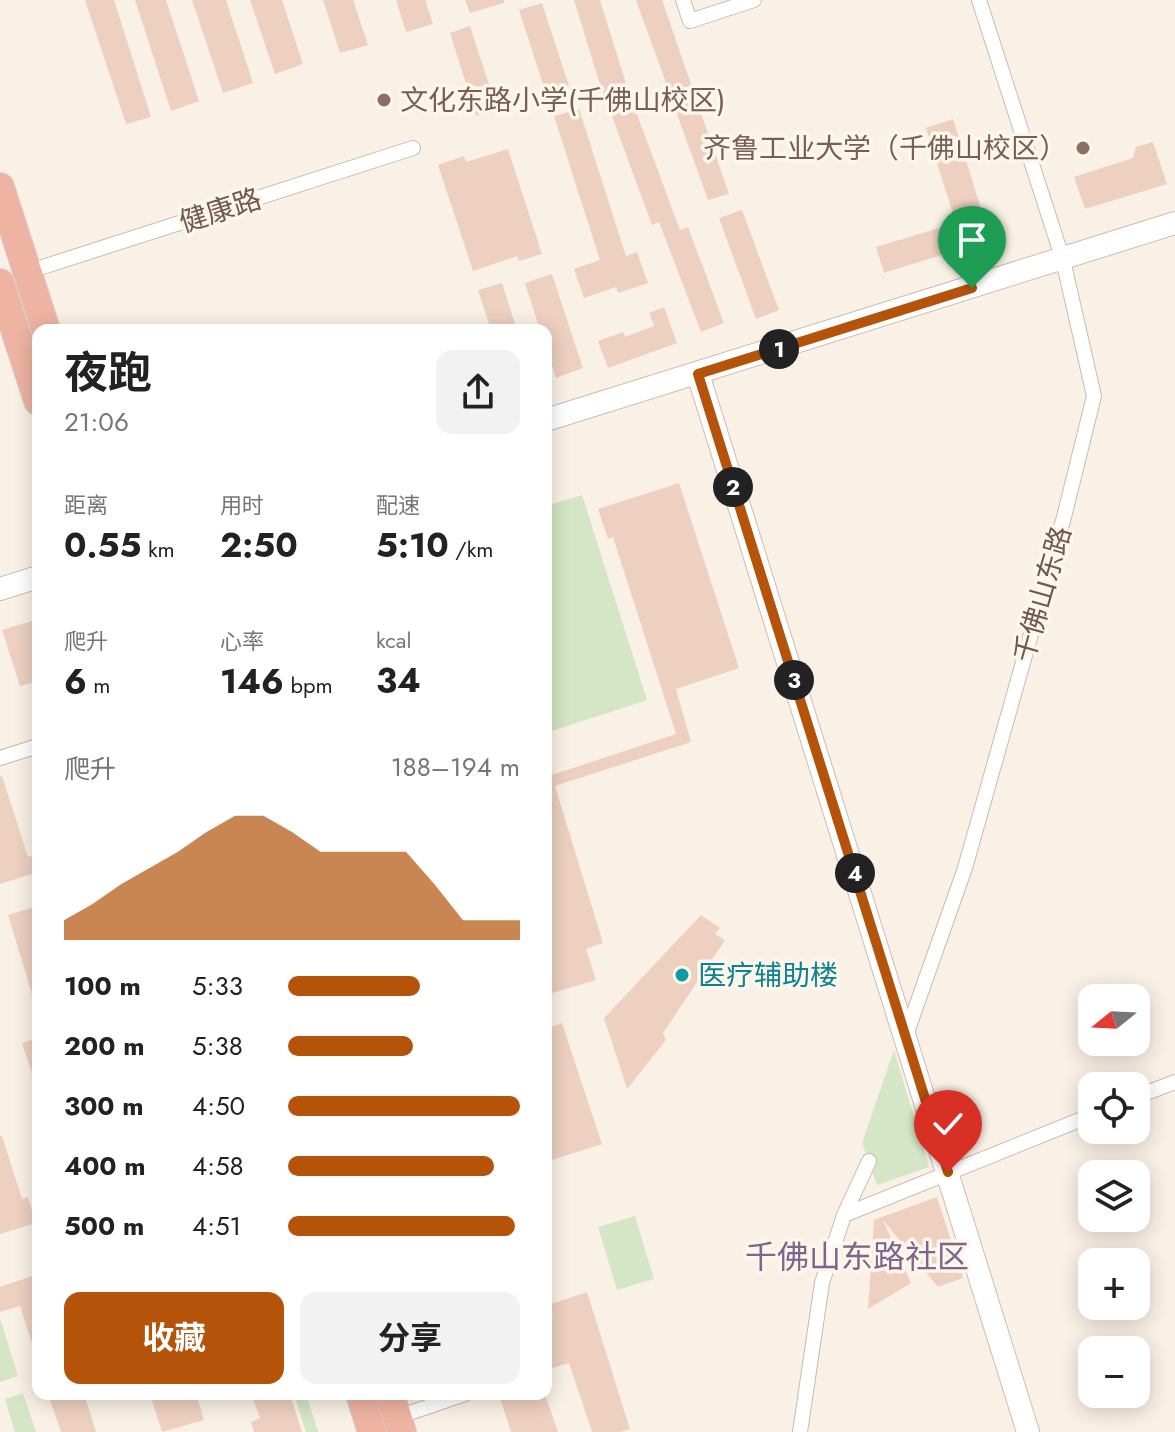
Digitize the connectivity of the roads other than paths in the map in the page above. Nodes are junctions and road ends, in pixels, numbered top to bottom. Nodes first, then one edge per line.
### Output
1 (683, 0) edge
2 (754, 0) edge
3 (979, 0) edge
4 (413, 148) dead end
5 (0, 187) edge
6 (1175, 223) edge
7 (1063, 260) junction
8 (27, 272) junction
9 (0, 283) edge
10 (44, 324) edge
11 (698, 374) junction
12 (32, 382) edge
13 (552, 418) edge
14 (32, 579) edge
15 (0, 589) edge
16 (32, 748) edge
17 (0, 758) edge
18 (906, 1035) junction
19 (1175, 1082) edge
20 (1150, 1092) edge
21 (1078, 1121) edge
22 (869, 1161) dead end
23 (948, 1172) junction
24 (844, 1215) junction
25 (362, 1400) edge
26 (445, 1400) edge
27 (397, 1414) edge
28 (372, 1432) edge
29 (800, 1432) edge
30 (1028, 1432) edge

1 - 2 street
3 - 7 street, 千佛山东路
4 - 8 street, 健康路
5 - 8 highway
6 - 7 street
7 - 11 street
7 - 18 street, 千佛山东路
8 - 10 highway
9 - 12 highway
11 - 13 street
11 - 18 street
14 - 15 street
16 - 17 street
18 - 23 street
19 - 20 street
21 - 23 street
22 - 24 street
23 - 24 street
23 - 30 street
24 - 29 street
25 - 28 highway
26 - 27 street

